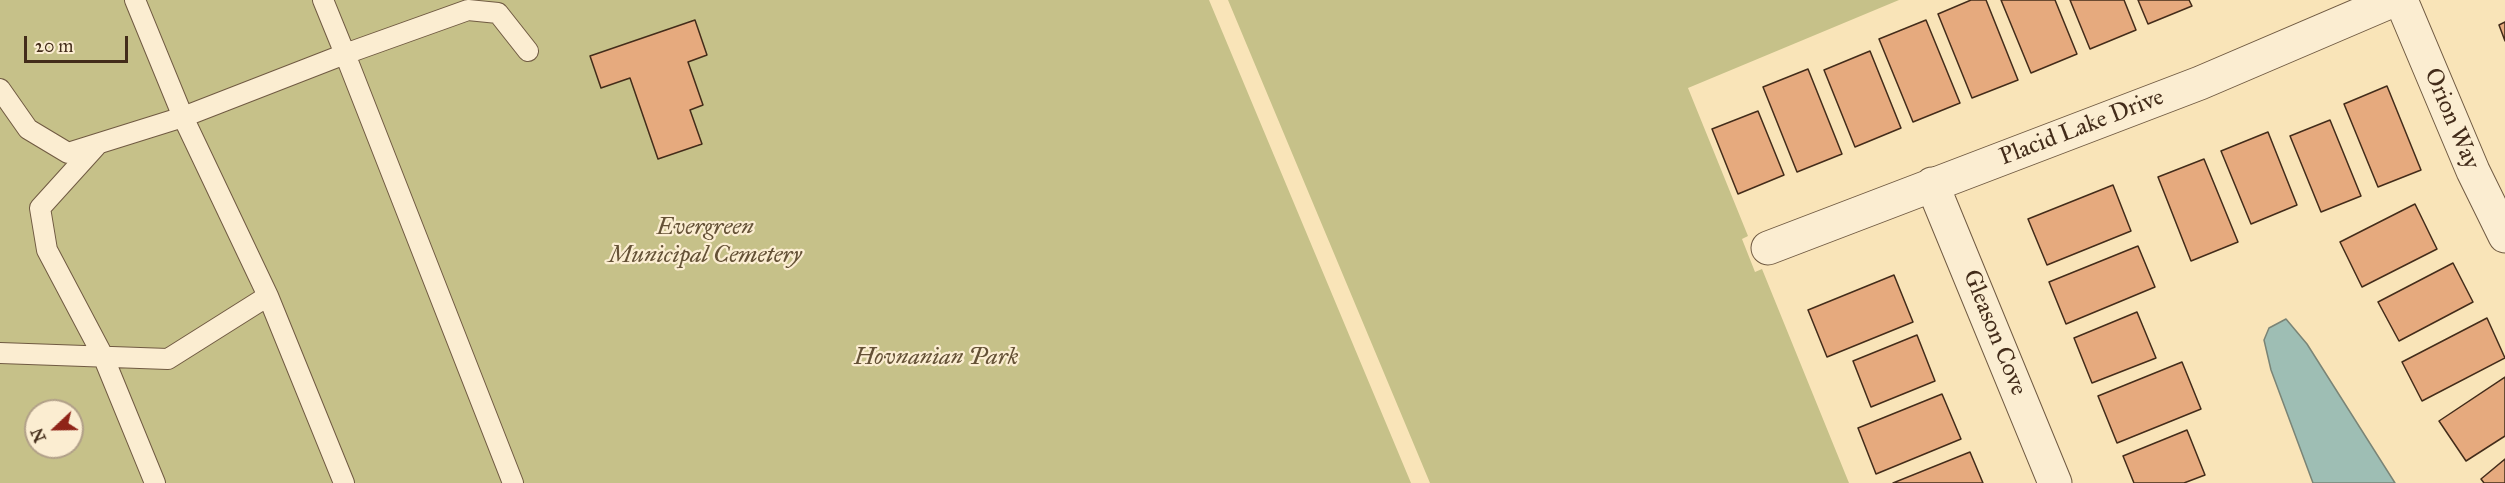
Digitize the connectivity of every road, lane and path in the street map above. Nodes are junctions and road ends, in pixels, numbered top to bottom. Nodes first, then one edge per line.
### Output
1 (135, 0) edge
2 (323, 0) edge
3 (2394, 0) edge
4 (2402, 0) edge
5 (528, 51) dead end
6 (345, 54) junction
7 (0, 89) edge
8 (183, 117) junction
9 (100, 143) junction
10 (1932, 184) junction
11 (2505, 236) edge
12 (1768, 248) dead end
13 (268, 296) junction
14 (0, 353) edge
15 (103, 356) junction
16 (155, 483) edge
17 (344, 483) edge
18 (513, 483) edge
19 (2055, 483) edge

1 - 8 lane
2 - 6 lane
3 - 10 street, Placid Lake Drive
4 - 11 street, Orion Way
5 - 6 lane
6 - 8 lane
6 - 18 lane
7 - 9 lane
8 - 9 lane
8 - 13 lane
9 - 15 lane
10 - 12 street, Placid Lake Drive
10 - 19 street, Gleason Cove
13 - 15 lane
13 - 17 lane
14 - 15 lane
15 - 16 lane

